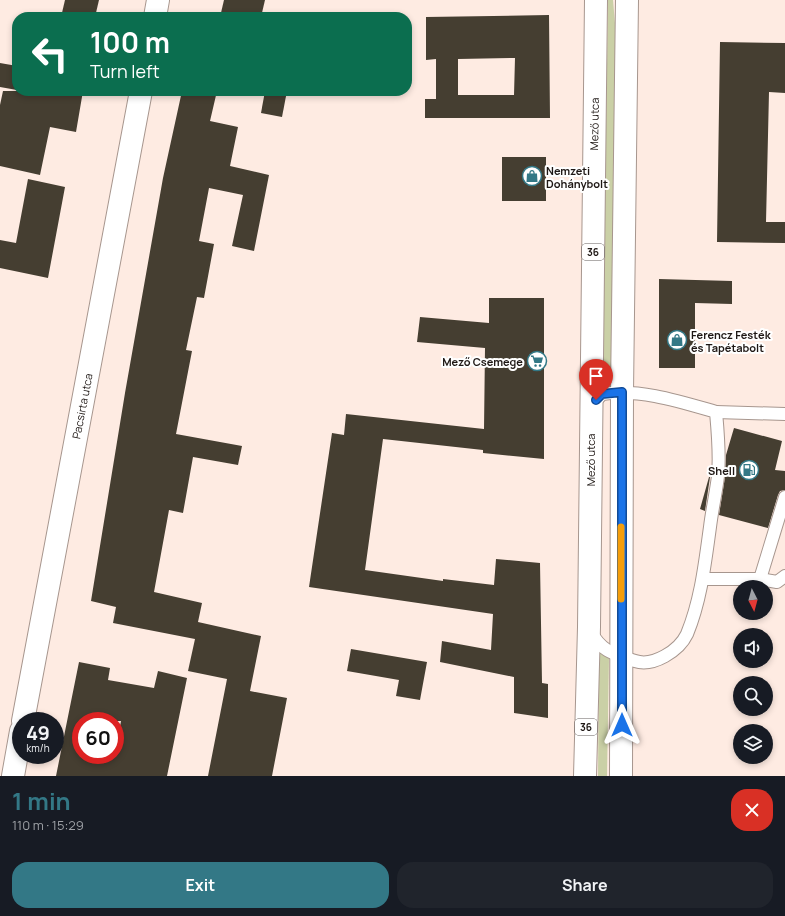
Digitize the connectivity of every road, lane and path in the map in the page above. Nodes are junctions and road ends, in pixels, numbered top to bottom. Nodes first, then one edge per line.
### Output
1 (158, 0) edge
2 (596, 0) edge
3 (627, 0) edge
4 (156, 12) edge
5 (140, 96) edge
6 (622, 392) junction
7 (591, 406) junction
8 (716, 412) junction
9 (784, 415) edge
10 (785, 497) edge
11 (785, 576) edge
12 (760, 579) junction
13 (703, 580) junction
14 (589, 627) junction
15 (621, 656) junction
16 (25, 712) edge
17 (15, 764) edge
18 (13, 776) edge
19 (585, 776) edge
20 (621, 776) edge

1 - 4 main road
2 - 7 main road, Mező utca / 36
3 - 6 main road
5 - 16 main road, Pacsirta utca
6 - 7 lane
6 - 8 lane
6 - 15 main road
7 - 14 main road, Mező utca / 36
8 - 9 lane
8 - 13 lane
10 - 12 lane
11 - 12 lane
12 - 13 lane
13 - 15 lane
14 - 15 lane
14 - 19 main road, Mező utca / 36
15 - 20 main road
17 - 18 main road

